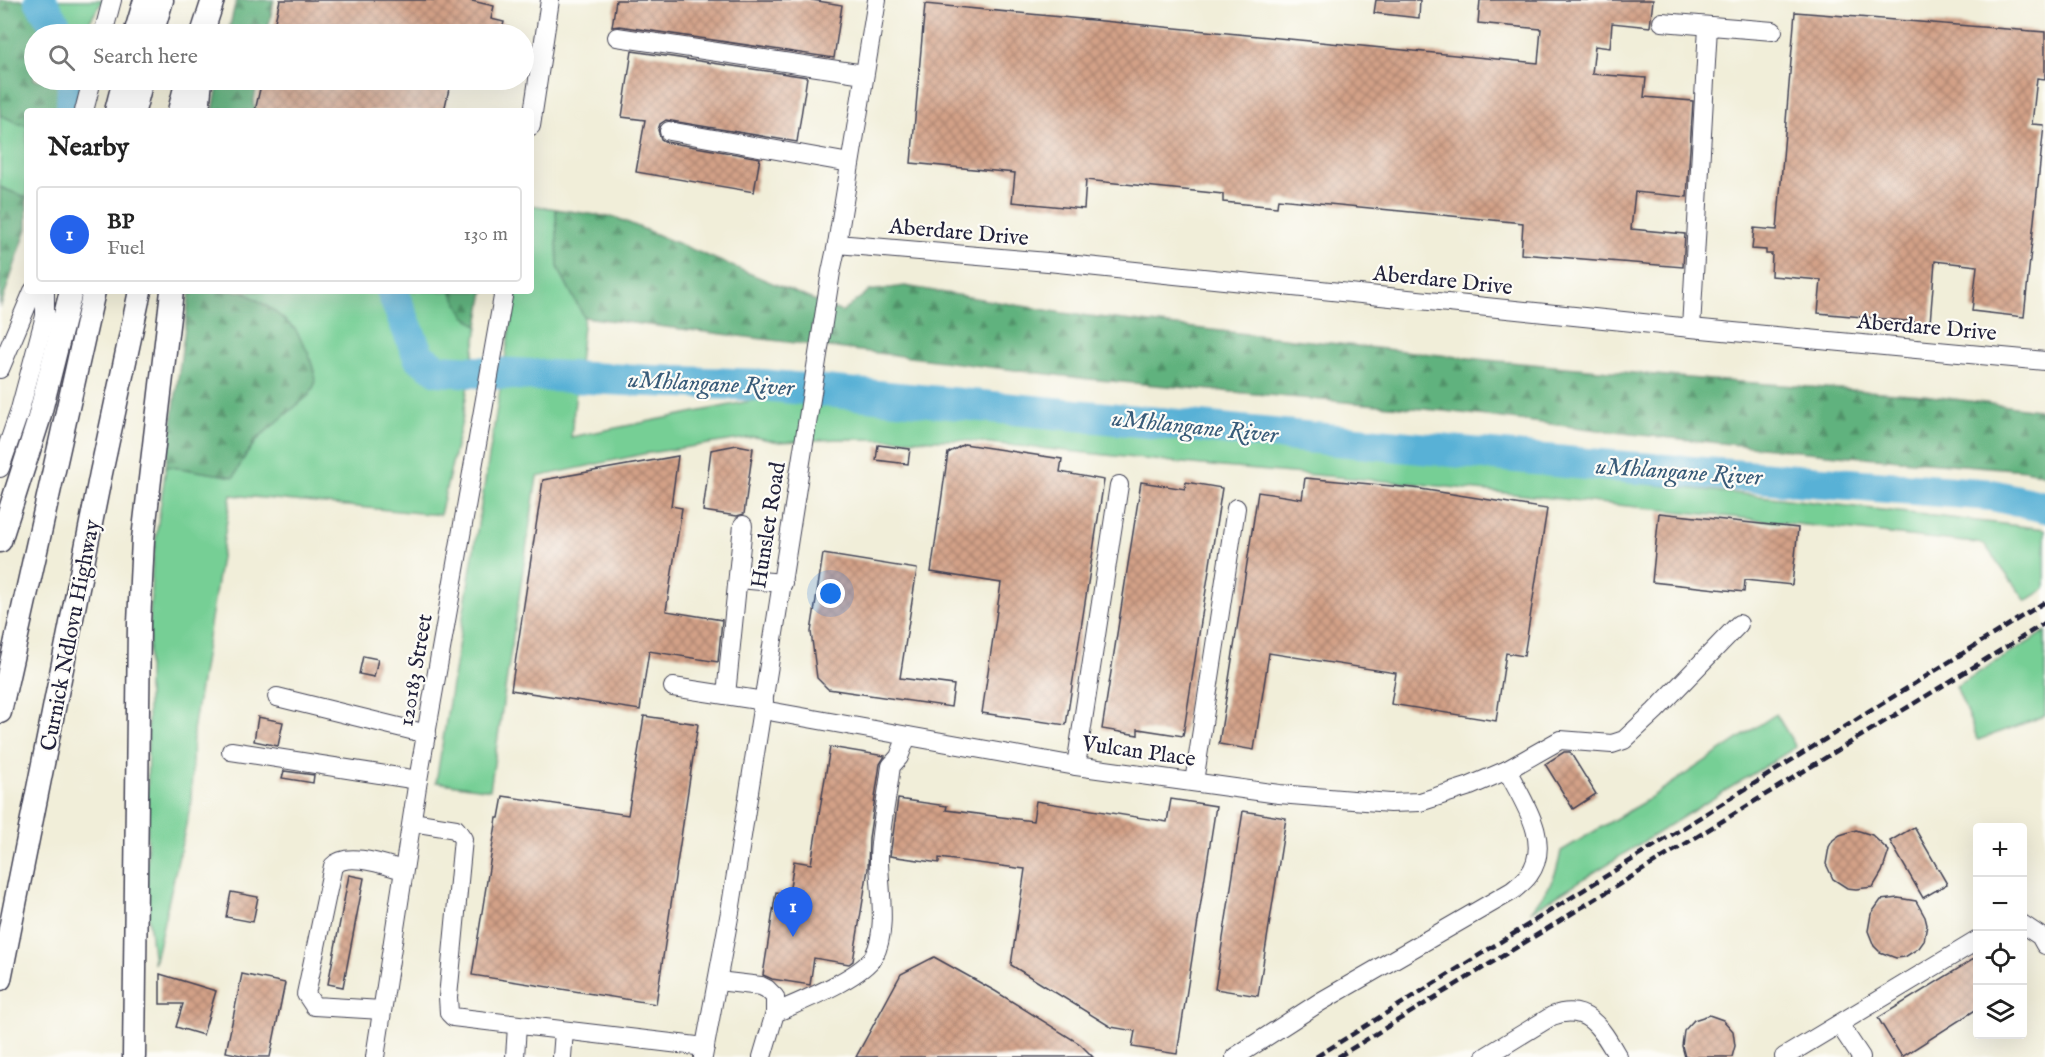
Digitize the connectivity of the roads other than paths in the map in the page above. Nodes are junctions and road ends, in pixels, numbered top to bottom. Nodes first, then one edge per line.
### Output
1 (112, 0) edge
2 (213, 0) edge
3 (550, 0) edge
4 (877, 0) edge
5 (1662, 22) dead end
6 (106, 24) edge
7 (206, 24) edge
8 (1708, 27) junction
9 (1773, 31) dead end
10 (617, 37) dead end
11 (864, 74) junction
12 (89, 90) edge
13 (121, 90) edge
14 (139, 90) edge
15 (85, 108) edge
16 (117, 108) edge
17 (136, 108) edge
18 (534, 108) edge
19 (669, 131) dead end
20 (850, 163) junction
21 (837, 244) junction
22 (32, 294) edge
23 (45, 294) edge
24 (70, 294) edge
25 (93, 294) edge
26 (139, 294) edge
27 (172, 294) edge
28 (503, 298) edge
29 (1691, 328) junction
30 (2045, 360) edge
31 (0, 369) edge
32 (0, 468) edge
33 (1119, 485) dead end
34 (1236, 508) dead end
35 (743, 525) dead end
36 (0, 541) edge
37 (739, 579) junction
38 (783, 583) junction
39 (1739, 624) dead end
40 (673, 687) dead end
41 (726, 695) junction
42 (277, 697) dead end
43 (764, 706) junction
44 (0, 712) edge
45 (427, 734) junction
46 (907, 736) junction
47 (231, 752) dead end
48 (1076, 766) junction
49 (1507, 770) junction
50 (418, 780) junction
51 (1194, 782) junction
52 (412, 822) junction
53 (403, 870) junction
54 (2027, 927) edge
55 (1973, 942) edge
56 (2045, 945) edge
57 (0, 979) edge
58 (718, 981) junction
59 (382, 1010) junction
60 (775, 1013) junction
61 (1839, 1024) junction
62 (517, 1026) junction
63 (564, 1031) junction
64 (704, 1052) edge
65 (134, 1057) edge
66 (375, 1057) edge
67 (515, 1057) edge
68 (562, 1057) edge
69 (762, 1057) edge
70 (1235, 1057) edge
71 (1485, 1057) edge
72 (1618, 1057) edge
73 (1784, 1057) edge
74 (1861, 1057) edge

1 - 6 street
2 - 7 main road
3 - 18 street
4 - 11 street, Hunslet Road
5 - 8 street
8 - 9 street
8 - 29 street
10 - 11 street
11 - 20 street, Hunslet Road
12 - 15 street
13 - 16 main road
14 - 17 main road
19 - 20 street
20 - 21 street, Hunslet Road
21 - 29 street, Aberdare Drive
21 - 38 street, Hunslet Road
22 - 31 street
23 - 32 street
24 - 36 main road
25 - 44 main road
26 - 57 main road, Curnick Ndlovu Highway
27 - 65 main road
28 - 45 street, 120183 Street
29 - 30 street, Aberdare Drive
33 - 48 street
34 - 51 street
35 - 37 street
37 - 38 street
37 - 41 street
38 - 43 street, Hunslet Road
39 - 49 street, Vulcan Place
40 - 41 street, Vulcan Place
41 - 43 street, Vulcan Place
42 - 45 street
43 - 46 street, Vulcan Place
43 - 58 street, Hunslet Road
45 - 50 street, 120183 Street
46 - 48 street, Vulcan Place
46 - 60 street
47 - 50 street
48 - 51 street, Vulcan Place
49 - 51 street, Vulcan Place
49 - 70 street
50 - 52 street, 120183 Street
52 - 53 street, 120183 Street
52 - 62 street
53 - 59 street, 120183 Street
53 - 59 street
54 - 56 street
55 - 61 street
58 - 60 street
58 - 64 street, Hunslet Road
59 - 66 street, 120183 Street
60 - 69 street
61 - 73 street
61 - 74 street
62 - 63 street
62 - 67 street
63 - 64 street
63 - 68 street
71 - 72 street

